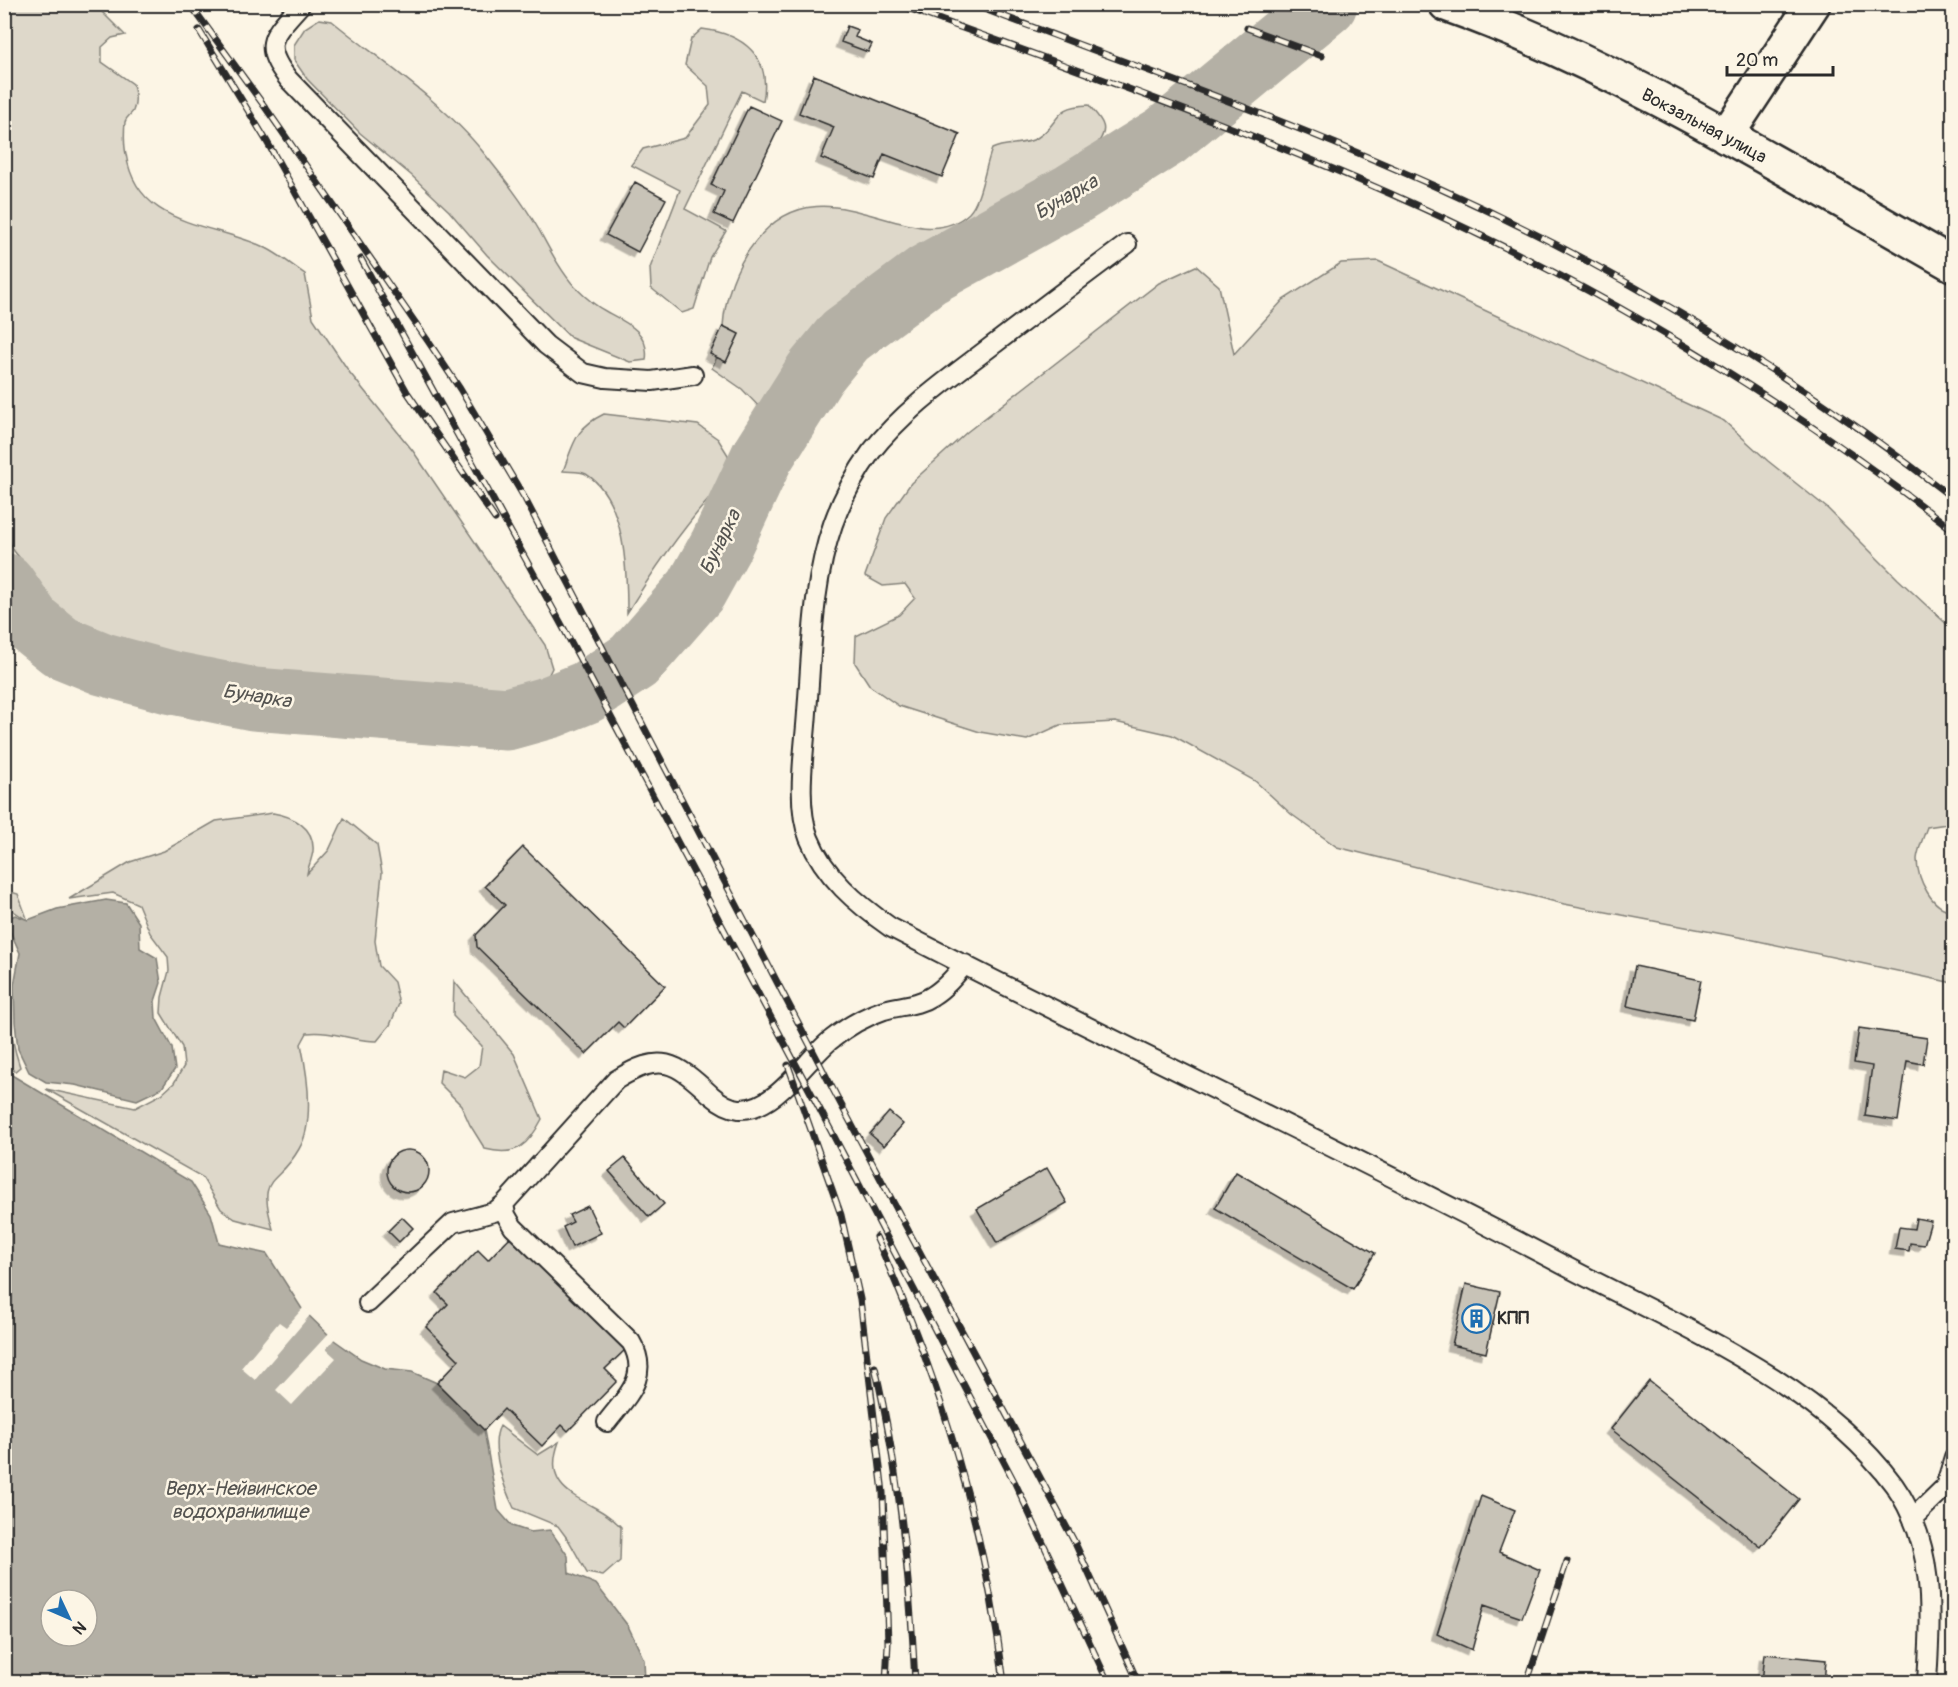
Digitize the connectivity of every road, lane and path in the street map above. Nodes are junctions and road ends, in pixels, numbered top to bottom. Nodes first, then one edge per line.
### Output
1 (301, 4) edge
2 (1446, 4) edge
3 (1813, 4) edge
4 (1487, 11) edge
5 (1726, 136) junction
6 (1127, 244) dead end
7 (1953, 265) edge
8 (693, 375) dead end
9 (965, 964) junction
10 (504, 1204) junction
11 (368, 1304) dead end
12 (607, 1422) dead end
13 (1953, 1458) edge
14 (1913, 1518) junction
15 (1928, 1683) edge

1 - 8 lane
2 - 4 street, Вокзальная улица
3 - 5 street
4 - 5 street, Вокзальная улица
5 - 7 street, Вокзальная улица
6 - 9 lane
9 - 10 lane
9 - 14 lane
10 - 11 lane
10 - 12 lane
13 - 14 lane
14 - 15 lane

